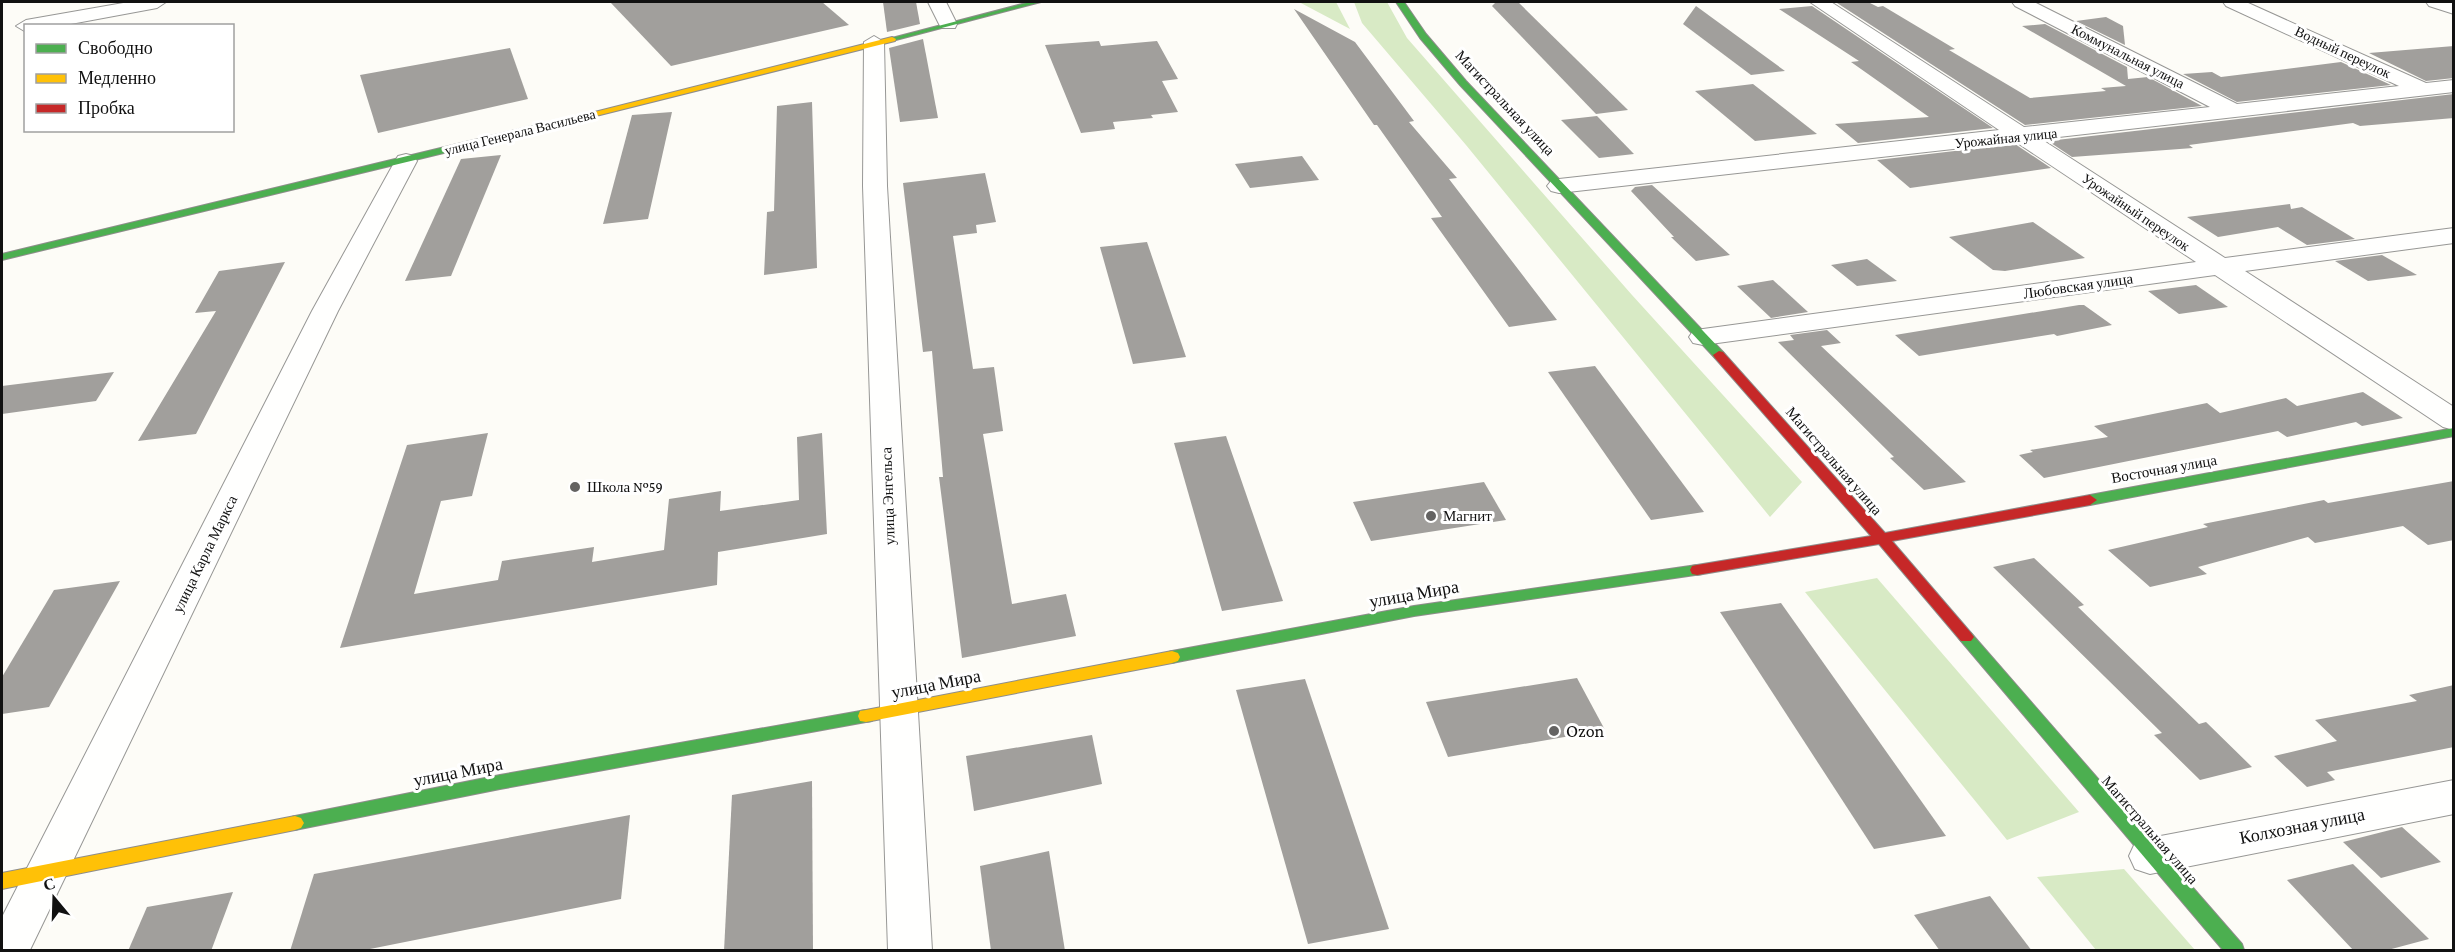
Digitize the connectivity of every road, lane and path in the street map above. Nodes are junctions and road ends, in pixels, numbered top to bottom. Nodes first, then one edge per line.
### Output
1 (157, 2) edge
2 (937, 2) edge
3 (1037, 2) edge
4 (1400, 2) edge
5 (1819, 2) edge
6 (2021, 2) edge
7 (2232, 2) edge
8 (2435, 2) edge
9 (2454, 9) edge
10 (36, 24) edge
11 (948, 24) junction
12 (874, 42) junction
13 (2454, 86) edge
14 (2424, 89) junction
15 (2454, 104) edge
16 (2235, 111) junction
17 (2023, 136) junction
18 (406, 160) junction
19 (1559, 186) junction
20 (2454, 235) edge
21 (2, 258) edge
22 (2218, 267) junction
23 (1703, 337) junction
24 (2454, 421) edge
25 (2454, 432) edge
26 (1880, 539) junction
27 (897, 710) junction
28 (2454, 797) edge
29 (2150, 856) junction
30 (47, 873) junction
31 (2, 881) edge
32 (8, 951) edge
33 (910, 951) edge
34 (2235, 951) edge

1 - 10 street
2 - 11 street
3 - 11 main road, улица Генерала Васильева
4 - 19 main road, Магистральная улица
5 - 17 street, Урожайный переулок
6 - 16 street, Коммунальная улица
7 - 14 street, Водный переулок
8 - 9 street
11 - 12 main road, улица Генерала Васильева
12 - 18 main road, улица Генерала Васильева
12 - 27 street, улица Энгельса
13 - 14 street, Урожайная улица
14 - 15 street, Водный переулок
14 - 16 street, Урожайная улица
16 - 17 street, Урожайная улица
17 - 19 street, Урожайная улица
17 - 22 street, Урожайный переулок
18 - 21 main road, улица Генерала Васильева
18 - 30 street, улица Карла Маркса
19 - 23 main road, Магистральная улица
20 - 22 street, Любовская улица
22 - 23 street, Любовская улица
22 - 24 street, Урожайный переулок
23 - 26 main road, Магистральная улица
25 - 26 main road, Восточная улица
26 - 27 main road, улица Мира
26 - 29 main road, Магистральная улица
27 - 30 main road, улица Мира
27 - 33 street, улица Энгельса
28 - 29 street, Колхозная улица
29 - 34 main road, Магистральная улица
30 - 31 main road, улица Мира
30 - 32 street, улица Карла Маркса

